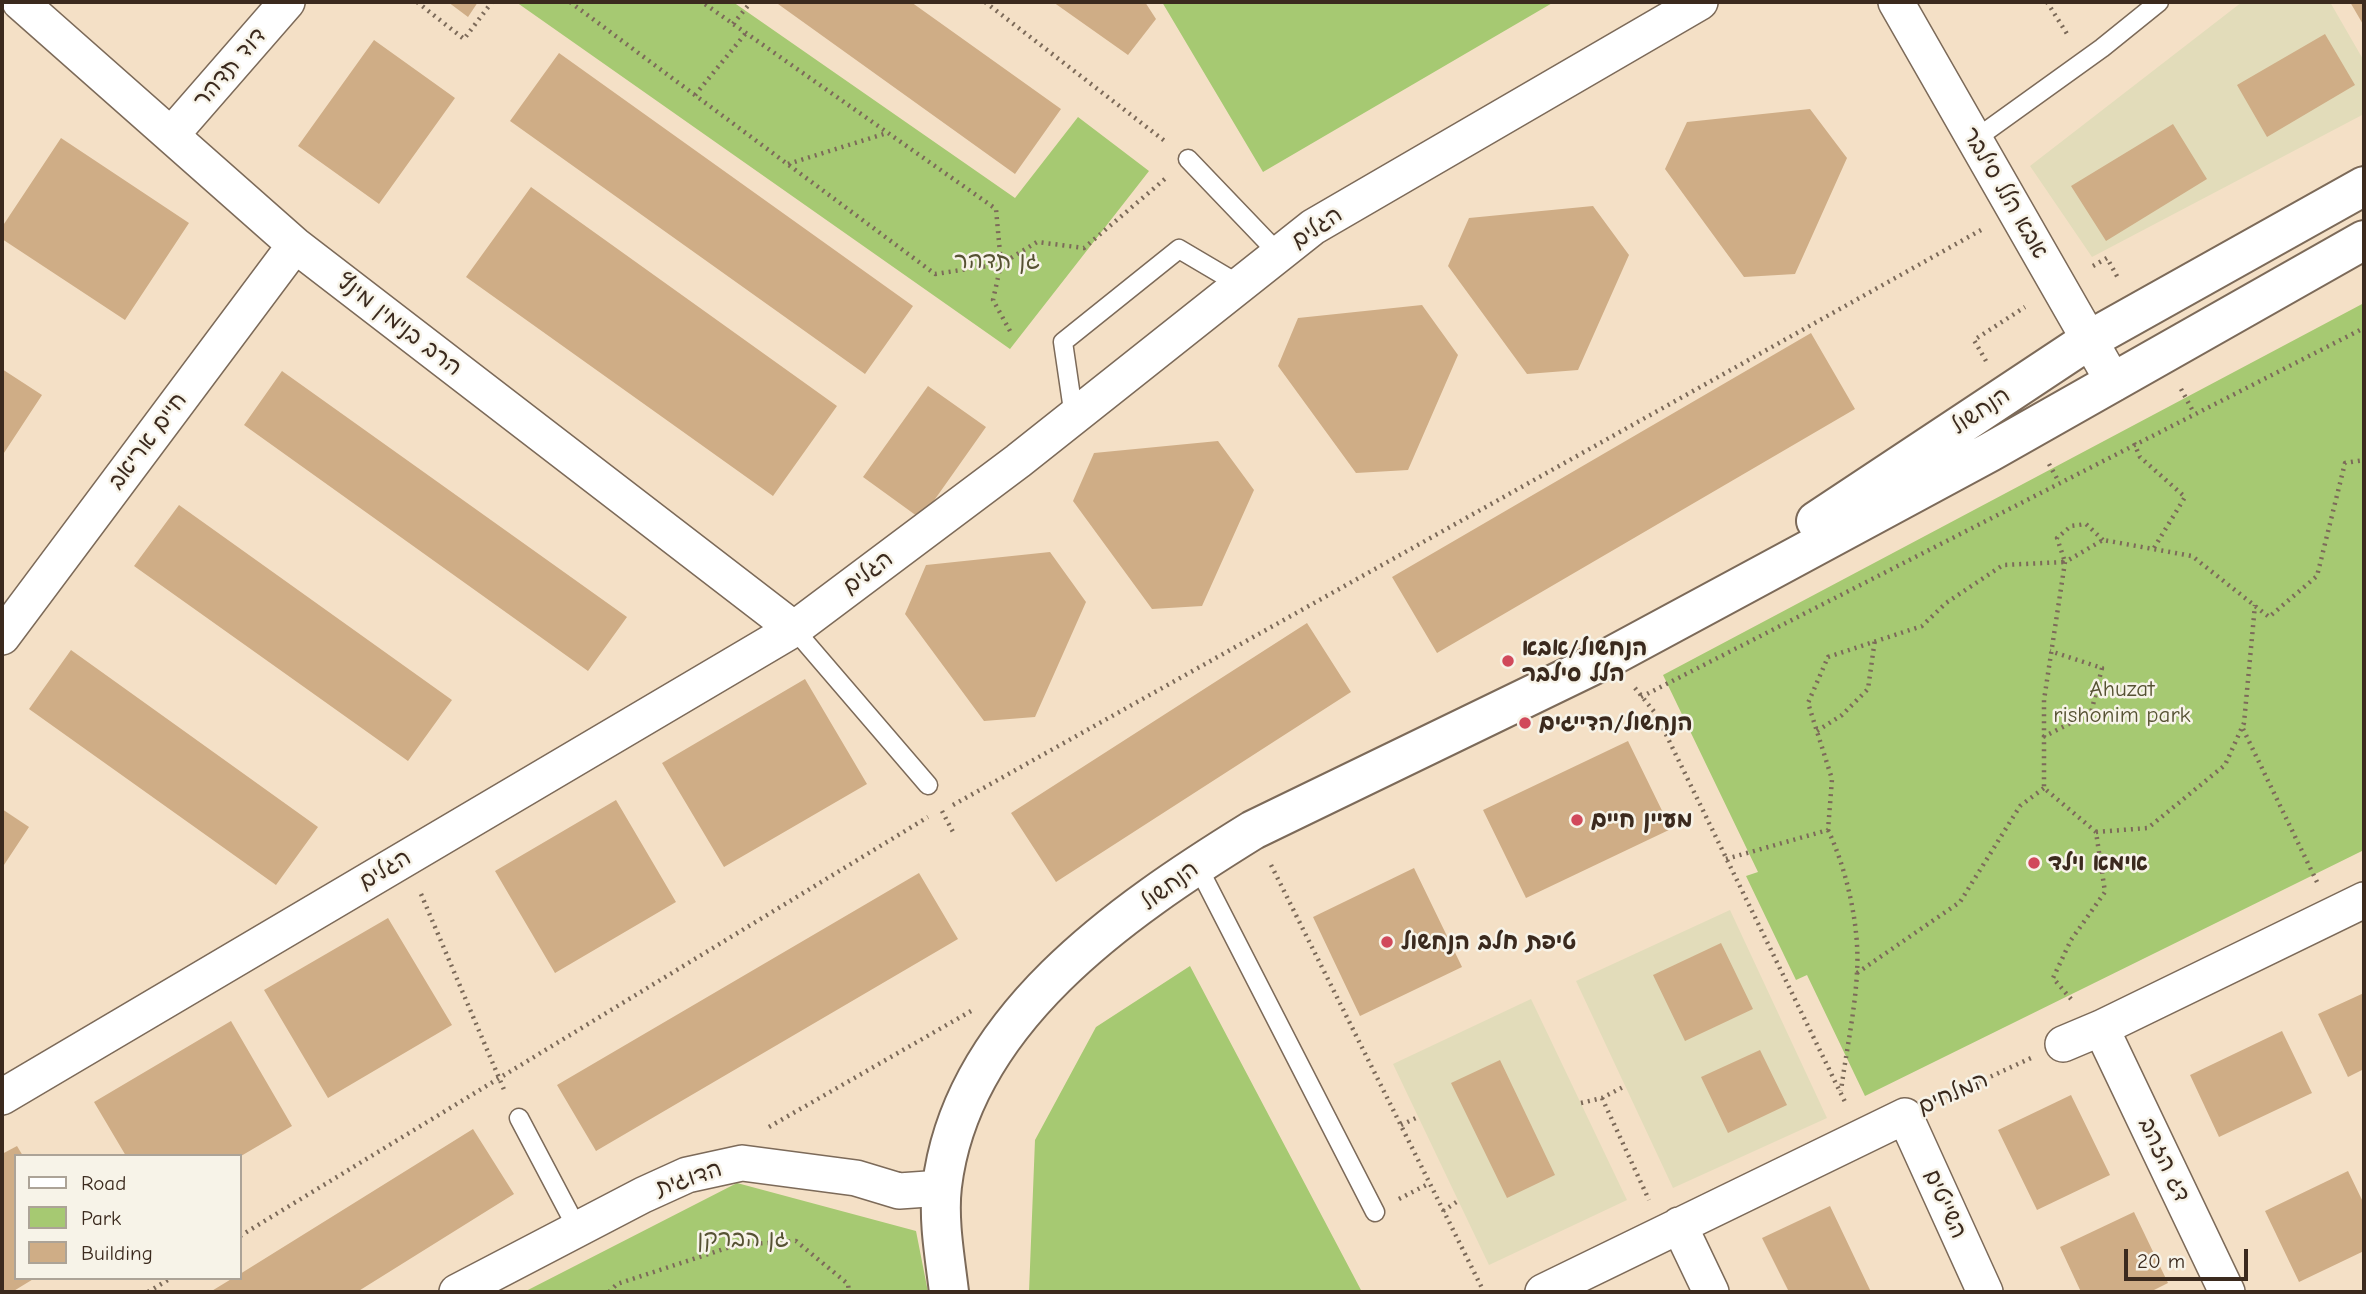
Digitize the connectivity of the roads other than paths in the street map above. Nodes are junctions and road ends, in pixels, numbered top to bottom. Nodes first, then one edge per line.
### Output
1 (20, 2) edge
2 (287, 2) edge
3 (1700, 2) edge
4 (1896, 2) edge
5 (2160, 2) edge
6 (172, 134) junction
7 (1975, 140) junction
8 (1188, 159) road end
9 (2364, 186) edge
10 (2364, 240) edge
11 (295, 245) junction
12 (1279, 254) junction
13 (1240, 285) junction
14 (2089, 340) junction
15 (2114, 383) junction
16 (1074, 417) junction
17 (794, 629) junction
18 (2, 637) edge
19 (1610, 657) junction
20 (928, 785) dead end
21 (1197, 865) junction
22 (2349, 907) edge
23 (2, 1097) edge
24 (1905, 1115) joint
25 (519, 1118) dead end
26 (942, 1188) junction
27 (1374, 1212) dead end
28 (577, 1228) junction
29 (1671, 1229) junction
30 (473, 1288) edge
31 (949, 1292) edge
32 (1543, 1292) edge
33 (1711, 1292) edge
34 (1985, 1292) edge
35 (2227, 1292) edge

1 - 6 street, הרב בנימין מינץ
2 - 6 street, דוד תדהר
3 - 12 street, הגלים
4 - 7 street, אבא הלל סילבר
5 - 7 lane
6 - 11 street, הרב בנימין מינץ
7 - 14 street, אבא הלל סילבר
8 - 12 lane
9 - 14 street, הנחשול
10 - 15 street, הנחשול
11 - 17 street, הרב בנימין מינץ
11 - 18 street, חיים אריאב
12 - 13 street, הגלים
13 - 16 street, הגלים
13 - 16 lane
14 - 15 street, אבא הלל סילבר
14 - 19 street, הנחשול
15 - 19 street, הנחשול
16 - 17 street, הגלים
17 - 20 lane
17 - 23 street, הגלים
19 - 21 street, הנחשול
21 - 26 street, הנחשול
21 - 27 lane
22 - 35 street, דג הזהב
24 - 29 street, המלחים
24 - 34 street, השייטים
25 - 28 lane
26 - 28 street, הדוגית
26 - 31 street, הנחשול
28 - 30 street, הדוגית
29 - 32 street, המלחים
29 - 33 street

